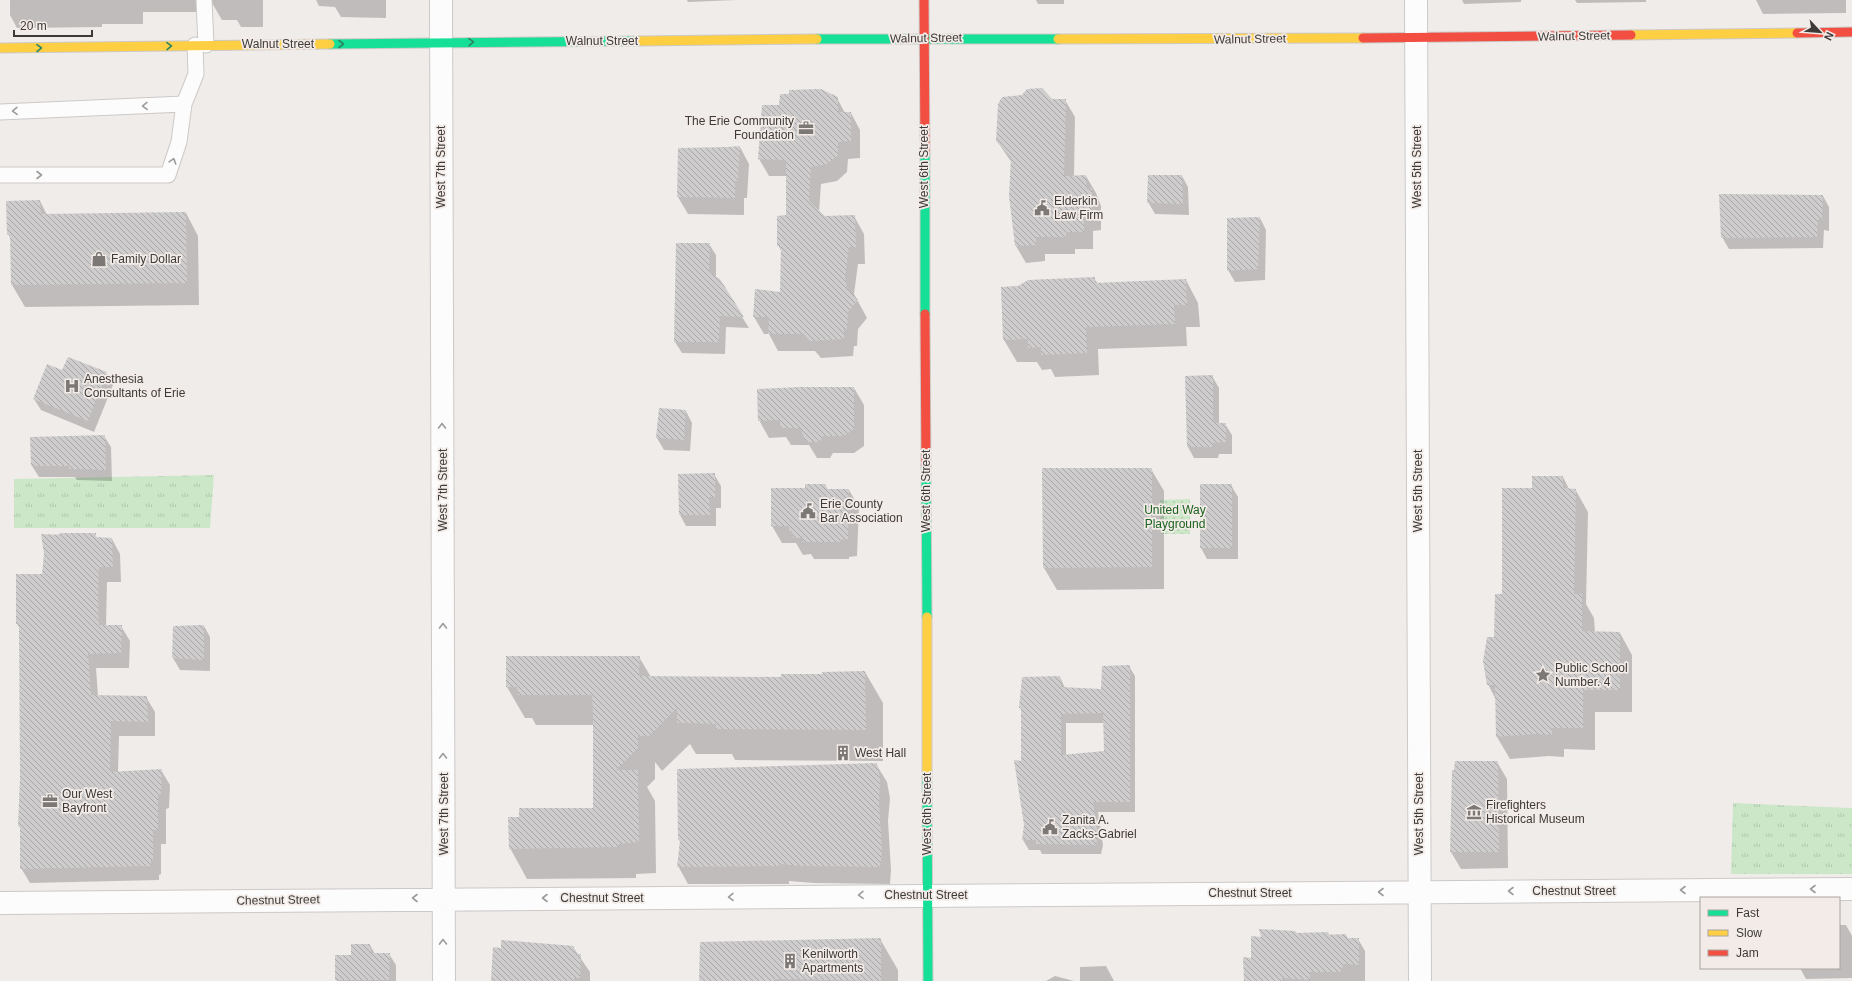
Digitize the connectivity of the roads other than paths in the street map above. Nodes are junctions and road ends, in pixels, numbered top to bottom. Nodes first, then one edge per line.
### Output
1 (204, 0) edge
2 (441, 0) edge
3 (924, 0) edge
4 (1416, 0) edge
5 (1852, 32) edge
6 (924, 38) junction
7 (1416, 38) junction
8 (441, 42) junction
9 (200, 45) junction
10 (0, 48) edge
11 (184, 104) junction
12 (0, 112) edge
13 (0, 175) edge
14 (1852, 889) edge
15 (1419, 892) junction
16 (928, 894) junction
17 (443, 898) junction
18 (0, 902) edge
19 (444, 981) edge
20 (928, 981) edge
21 (1420, 981) edge

1 - 9 lane
2 - 8 street, West 7th Street
3 - 6 street, West 6th Street
4 - 7 street, West 5th Street
5 - 7 street, Walnut Street
6 - 7 street, Walnut Street
8 -> 6 street, Walnut Street
6 - 16 street, West 6th Street
7 - 15 street, West 5th Street
9 -> 8 street, Walnut Street
17 -> 8 street, West 7th Street
10 -> 9 street, Walnut Street
9 - 11 lane
11 -> 12 lane
13 -> 11 lane
14 -> 15 street, Chestnut Street
15 -> 16 street, Chestnut Street
15 - 21 street, West 5th Street
16 -> 17 street, Chestnut Street
16 - 20 street, West 6th Street
17 -> 18 street, Chestnut Street
19 -> 17 street, West 7th Street

